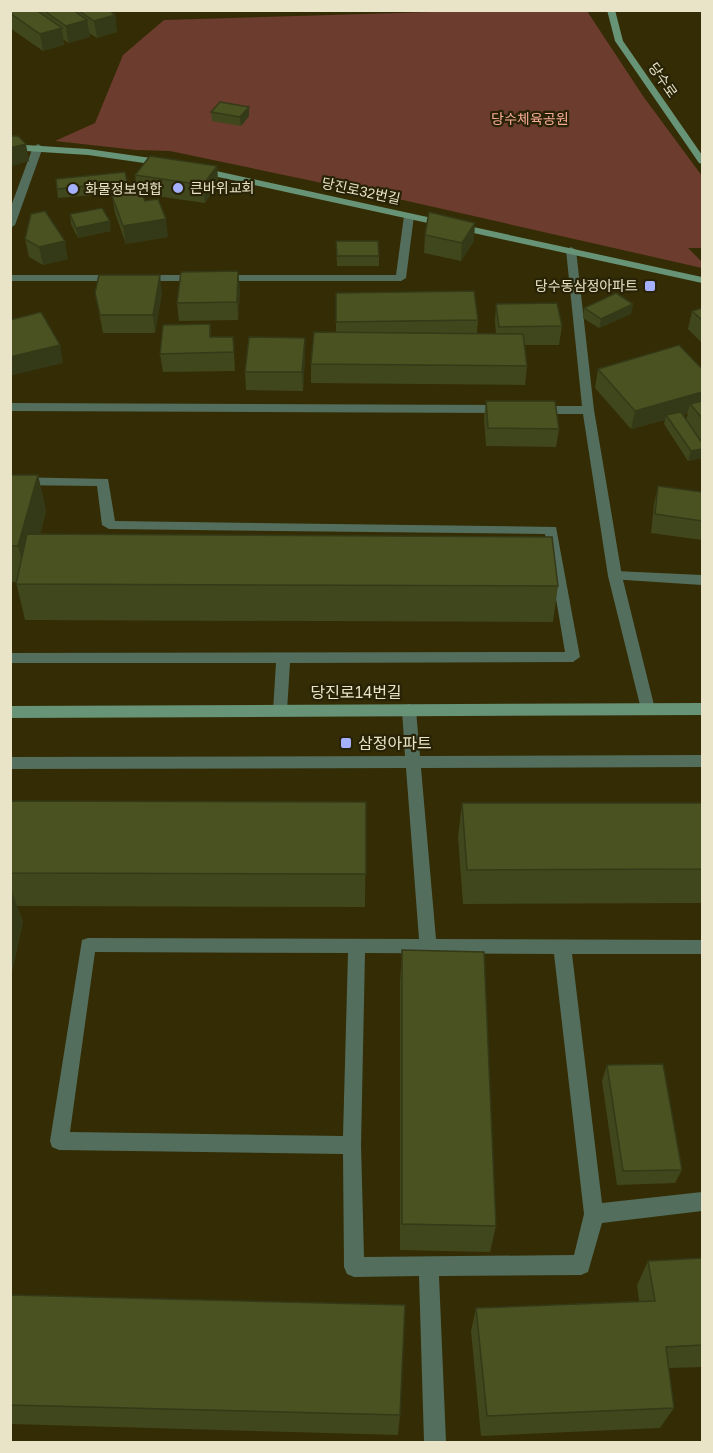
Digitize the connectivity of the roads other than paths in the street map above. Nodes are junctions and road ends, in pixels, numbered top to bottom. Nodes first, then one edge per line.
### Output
1 (610, 10) edge
2 (10, 147) edge
3 (38, 147) junction
4 (702, 160) edge
5 (409, 216) junction
6 (10, 225) edge
7 (571, 250) junction
8 (10, 278) edge
9 (702, 280) edge
10 (10, 407) edge
11 (588, 410) junction
12 (10, 481) edge
13 (615, 576) junction
14 (702, 580) edge
15 (10, 658) edge
16 (283, 658) junction
17 (648, 709) junction
18 (702, 709) edge
19 (409, 710) junction
20 (280, 711) junction
21 (10, 712) edge
22 (414, 760) junction
23 (702, 761) edge
24 (10, 764) edge
25 (357, 946) junction
26 (428, 946) junction
27 (562, 946) junction
28 (702, 947) edge
29 (352, 1145) junction
30 (702, 1202) edge
31 (594, 1214) junction
32 (429, 1267) junction
33 (435, 1443) edge

1 - 4 street, 당수로
2 - 3 street, 당진로32번길
3 - 5 street, 당진로32번길
3 - 6 street
5 - 7 street, 당진로32번길
5 - 8 street
7 - 9 street, 당진로32번길
7 - 11 street
10 - 11 street
11 - 13 street
12 - 16 street
13 - 14 street
13 - 17 street
15 - 16 street
16 - 20 street
17 - 18 street, 당진로14번길
17 - 19 street, 당진로14번길
19 - 20 street, 당진로14번길
19 - 22 street
20 - 21 street, 당진로14번길
22 - 23 street
22 - 24 street
22 - 26 street
25 - 26 street
25 - 29 street
25 - 29 street
26 - 27 street
27 - 28 street
27 - 31 street
29 - 32 street
30 - 31 street
31 - 32 street
32 - 33 street

